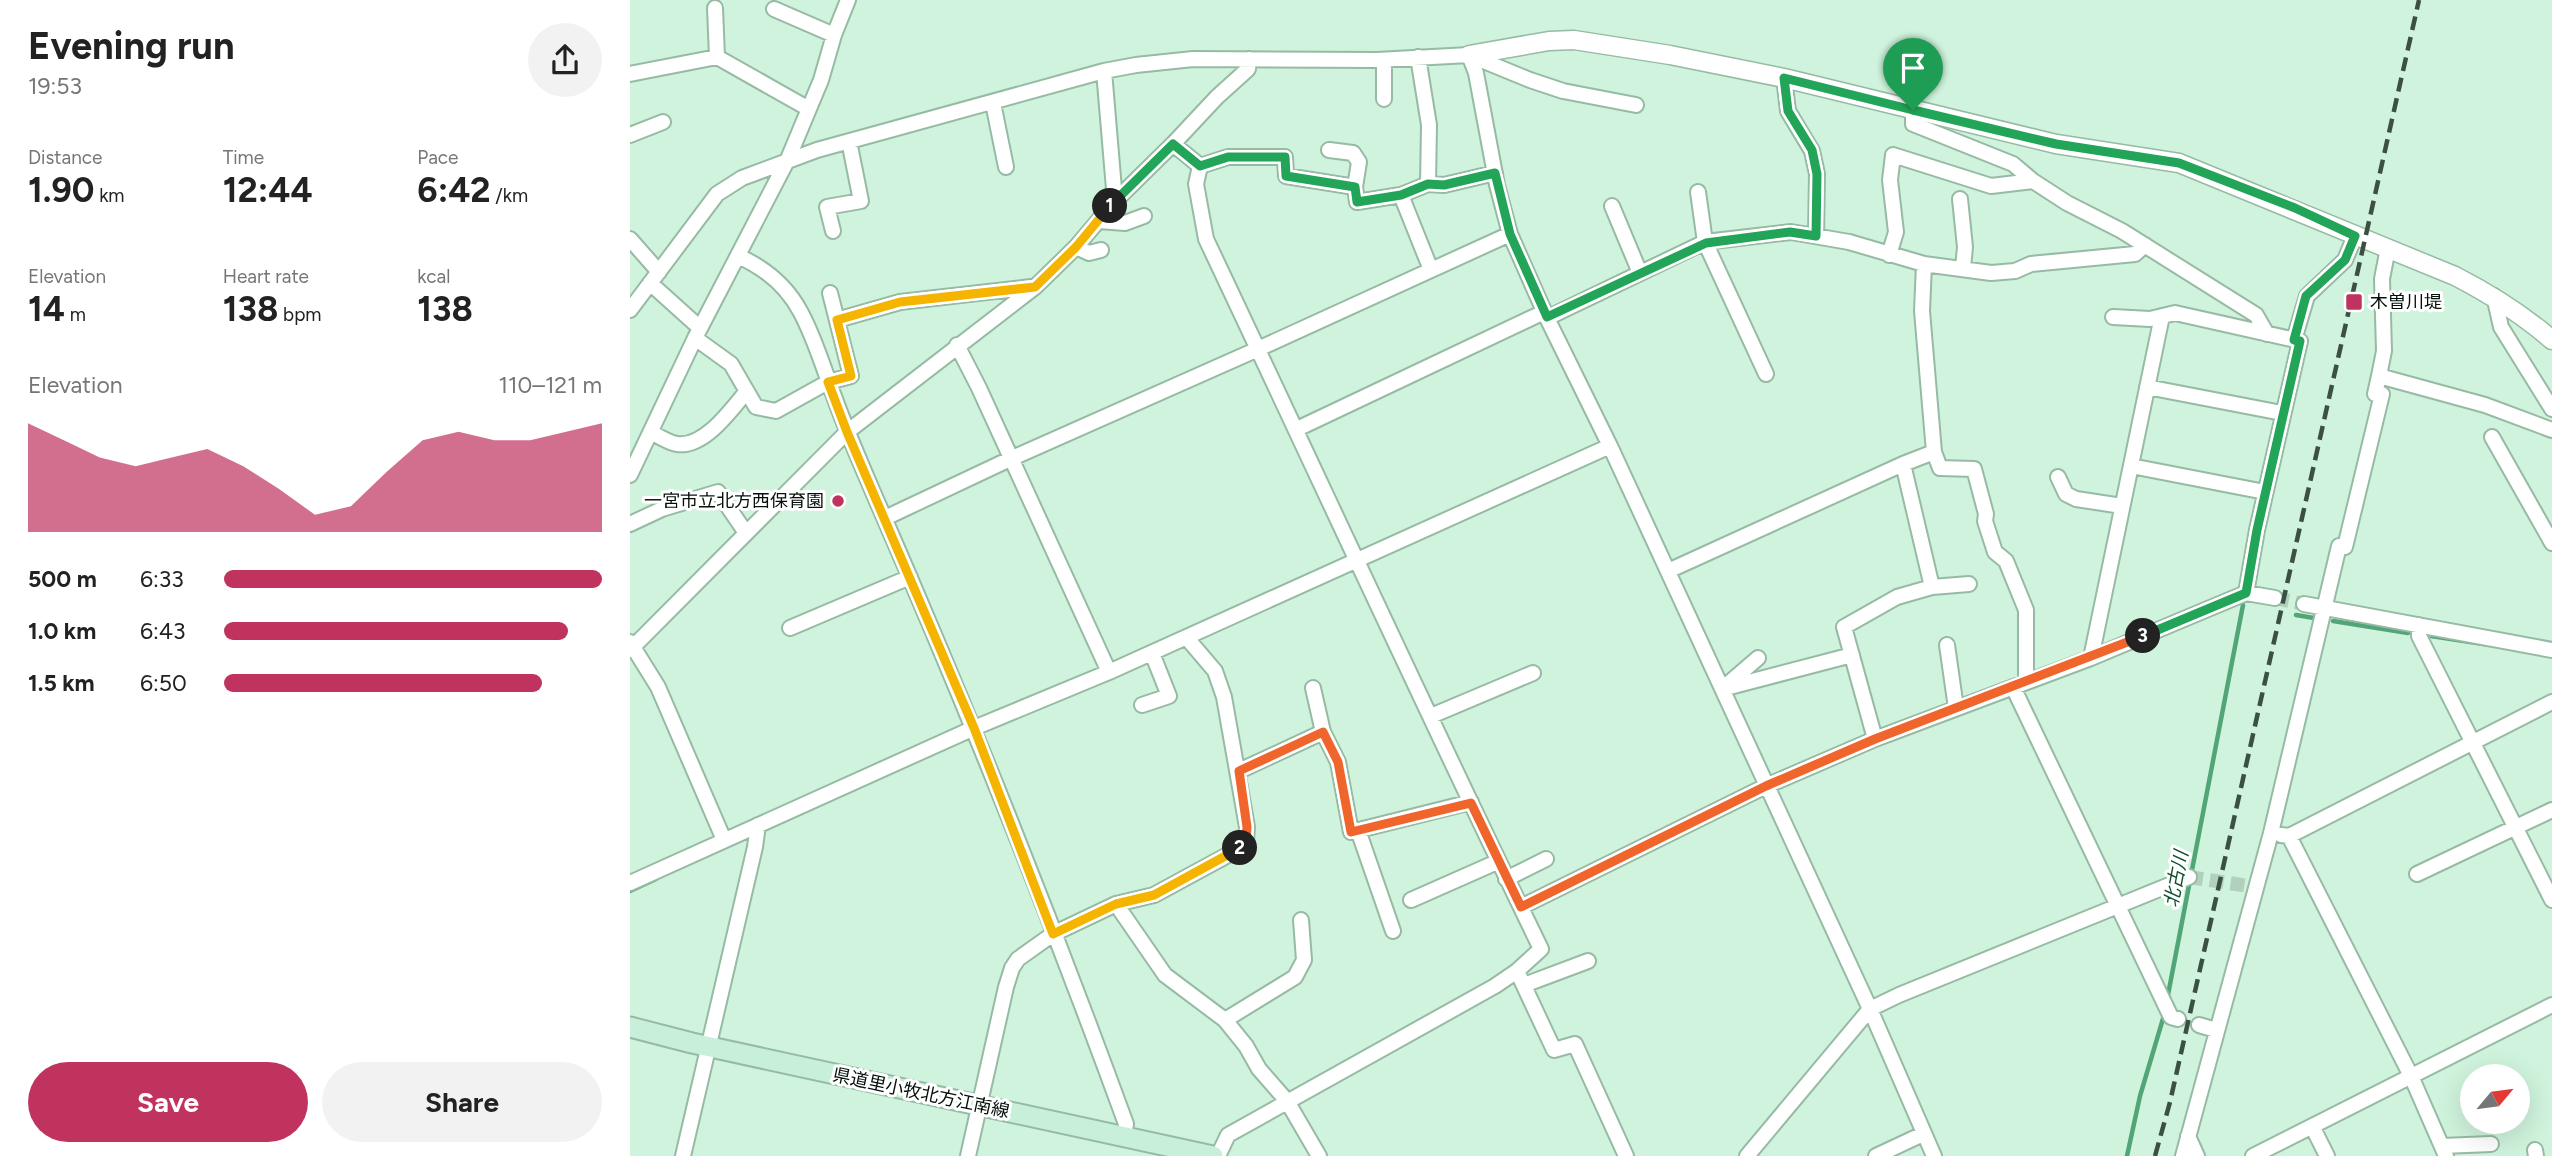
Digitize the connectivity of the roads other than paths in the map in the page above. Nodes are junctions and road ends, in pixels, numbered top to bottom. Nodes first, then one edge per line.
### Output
1 (848, 0) edge
2 (715, 8) dead end
3 (774, 9) dead end
4 (834, 35) junction
5 (1469, 55) junction
6 (717, 57) junction
7 (1418, 57) junction
8 (1249, 59) junction
9 (1384, 60) junction
10 (1104, 71) junction
11 (630, 74) edge
12 (1784, 78) junction
13 (1384, 99) dead end
14 (992, 103) junction
15 (1636, 105) dead end
16 (809, 109) junction
17 (1913, 110) junction
18 (663, 122) dead end
19 (630, 135) edge
20 (849, 141) junction
21 (1173, 144) junction
22 (1329, 150) dead end
23 (788, 159) junction
24 (1200, 166) junction
25 (1006, 167) dead end
26 (1495, 173) junction
27 (2033, 181) junction
28 (1428, 184) junction
29 (1355, 187) junction
30 (1698, 192) dead end
31 (1401, 195) junction
32 (1960, 199) dead end
33 (1115, 201) junction
34 (1612, 206) dead end
35 (1144, 216) dead end
36 (1099, 221) junction
37 (833, 231) dead end
38 (1510, 234) junction
39 (1816, 236) junction
40 (2355, 236) junction
41 (630, 239) edge
42 (1706, 243) junction
43 (2145, 245) junction
44 (1076, 247) junction
45 (2388, 248) junction
46 (1101, 250) dead end
47 (738, 256) junction
48 (1889, 256) junction
49 (1924, 264) junction
50 (1963, 268) junction
51 (1431, 270) junction
52 (1640, 273) junction
53 (655, 277) junction
54 (1035, 287) junction
55 (830, 293) dead end
56 (2494, 296) junction
57 (630, 310) edge
58 (1546, 315) junction
59 (2162, 316) junction
60 (2113, 317) dead end
61 (837, 320) junction
62 (698, 333) junction
63 (2267, 334) junction
64 (2294, 340) junction
65 (2552, 340) edge
66 (957, 345) junction
67 (1258, 349) junction
68 (1766, 373) dead end
69 (2379, 376) junction
70 (828, 382) junction
71 (2147, 387) junction
72 (746, 392) junction
73 (2552, 409) edge
74 (2282, 413) junction
75 (1297, 429) junction
76 (2552, 430) edge
77 (651, 432) junction
78 (847, 432) junction
79 (2491, 437) dead end
80 (1610, 446) junction
81 (1934, 452) junction
82 (1010, 459) junction
83 (1903, 464) junction
84 (2131, 466) junction
85 (630, 474) edge
86 (2058, 477) dead end
87 (2265, 492) junction
88 (2122, 506) junction
89 (885, 518) junction
90 (630, 524) edge
91 (746, 533) junction
92 (2552, 543) edge
93 (1358, 559) junction
94 (1668, 572) junction
95 (910, 577) junction
96 (1969, 584) dead end
97 (1932, 587) junction
98 (2246, 593) junction
99 (2274, 598) tunnel mouth
100 (2304, 604) tunnel mouth
101 (2325, 607) junction
102 (2419, 625) junction
103 (790, 628) dead end
104 (1186, 638) junction
105 (1947, 645) dead end
106 (631, 646) edge
107 (2552, 648) edge
108 (1152, 653) junction
109 (1852, 655) junction
110 (1759, 658) dead end
111 (2091, 658) junction
112 (1109, 672) junction
113 (1533, 673) dead end
114 (2019, 684) junction
115 (1313, 688) dead end
116 (1722, 690) junction
117 (2552, 702) edge
118 (1142, 705) dead end
119 (1956, 708) junction
120 (1431, 716) junction
121 (974, 728) junction
122 (1323, 732) junction
123 (1875, 739) junction
124 (2473, 742) junction
125 (1239, 771) junction
126 (1766, 786) junction
127 (1471, 803) junction
128 (2552, 810) edge
129 (758, 825) junction
130 (2517, 828) junction
131 (1358, 830) junction
132 (2271, 833) junction
133 (2289, 836) junction
134 (724, 840) junction
135 (1546, 859) dead end
136 (1497, 862) junction
137 (2417, 874) dead end
138 (2189, 877) tunnel mouth
139 (1506, 879) junction
140 (630, 883) edge
141 (1411, 900) dead end
142 (2552, 900) edge
143 (1116, 904) junction
144 (2118, 905) junction
145 (1521, 907) junction
146 (1301, 920) dead end
147 (1393, 931) dead end
148 (1053, 934) junction
149 (1588, 961) dead end
150 (1517, 971) junction
151 (1524, 985) junction
152 (2552, 1005) edge
153 (1870, 1009) junction
154 (2174, 1018) dead end
155 (1225, 1020) junction
156 (2199, 1025) dead end
157 (630, 1027) edge
158 (2216, 1030) junction
159 (708, 1047) junction
160 (2411, 1076) junction
161 (1287, 1101) junction
162 (979, 1105) junction
163 (2312, 1126) junction
164 (1923, 1134) junction
165 (2188, 1136) junction
166 (1124, 1137) junction
167 (2491, 1144) dead end
168 (2444, 1151) edge
169 (683, 1156) edge
170 (968, 1156) edge
171 (1215, 1156) edge
172 (1319, 1156) edge
173 (1626, 1156) edge
174 (1747, 1156) edge
175 (1876, 1156) edge
176 (1934, 1156) edge
177 (2183, 1156) edge
178 (2197, 1156) edge
179 (2253, 1156) edge
180 (2328, 1156) edge

1 - 4 street
2 - 6 street
3 - 4 street
4 - 16 street
5 - 7 street
5 - 12 street
5 - 15 street
5 - 26 street
6 - 11 street
6 - 16 street
7 - 9 street
7 - 28 street
8 - 9 street
8 - 10 street
8 - 21 street
9 - 13 street
10 - 14 street
10 - 33 street
12 - 17 street
12 - 39 street
14 - 20 street
14 - 25 street
16 - 23 street
17 - 27 street
17 - 40 street
18 - 19 street
20 - 23 street
20 - 37 street
21 - 24 street
21 - 33 street
22 - 29 street
23 - 47 street
23 - 53 street
24 - 29 street
24 - 67 street
26 - 28 street
26 - 38 street
27 - 43 street
27 - 48 street
28 - 31 street
29 - 31 street
30 - 42 street
31 - 51 street
32 - 50 street
33 - 36 street
34 - 52 street
35 - 36 street
36 - 44 street
38 - 51 street
38 - 58 street
39 - 42 street
39 - 48 street
40 - 45 street
40 - 64 street
41 - 53 street
42 - 52 street
42 - 68 street
43 - 50 street
43 - 63 street
44 - 46 street
44 - 54 street
45 - 56 street
45 - 69 street
47 - 62 street
47 - 70 street
48 - 49 street
49 - 50 street
49 - 81 street
51 - 67 street
52 - 58 street
53 - 57 street
53 - 62 street
54 - 61 street
54 - 66 street
55 - 61 street
56 - 65 street
56 - 73 street
58 - 75 street
58 - 80 street
59 - 60 street
59 - 63 street
59 - 71 street
61 - 70 street
62 - 72 street
62 - 77 street
63 - 64 street
64 - 74 street
66 - 78 street
66 - 82 street
67 - 75 street
67 - 82 street
69 - 76 street
69 - 101 street
70 - 72 street
70 - 78 street
71 - 74 street
71 - 84 street
72 - 77 street
74 - 87 street
75 - 93 street
77 - 85 street
78 - 89 street
78 - 91 street
79 - 92 street
80 - 93 street
80 - 94 street
81 - 83 street
81 - 114 street
82 - 89 street
82 - 112 street
83 - 94 street
83 - 97 street
84 - 87 street
84 - 88 street
86 - 88 street
87 - 98 street
88 - 111 street
89 - 95 street
90 - 91 street
91 - 106 street
93 - 104 street
93 - 120 street
94 - 116 street
95 - 103 street
95 - 121 street
96 - 97 street
97 - 109 street
98 - 99 street
98 - 111 street
100 - 101 street
101 - 102 street
101 - 132 street
102 - 107 street
102 - 124 street
104 - 108 street
104 - 125 street
105 - 119 street
106 - 134 street
108 - 112 street
108 - 118 street
109 - 116 street
109 - 123 street
110 - 116 street
111 - 114 street
112 - 121 street
113 - 120 street
114 - 119 street
114 - 144 street
115 - 122 street
116 - 126 street
117 - 124 street
119 - 123 street
120 - 127 street
121 - 129 street
121 - 148 street
122 - 125 street
122 - 131 street
123 - 126 street
124 - 130 street
124 - 133 street
125 - 143 street
126 - 145 street
126 - 153 street
127 - 131 street
127 - 136 street
128 - 130 street
129 - 134 street
129 - 159 street
130 - 137 street
130 - 142 street
131 - 147 street
132 - 133 street
132 - 158 street
133 - 160 street
134 - 140 street
135 - 139 street
136 - 139 street
136 - 141 street
138 - 144 street
139 - 145 street
143 - 148 street
143 - 155 street
144 - 153 street
144 - 154 street
145 - 150 street
146 - 155 street
148 - 162 street
148 - 166 street
149 - 151 street
150 - 151 street
150 - 161 street
151 - 173 street
152 - 160 street
153 - 164 street
153 - 174 street
155 - 161 street
156 - 158 street
157 - 159 main road, 県道里小牧北方江南線
158 - 165 street
159 - 162 main road, 県道里小牧北方江南線
159 - 169 street
160 - 163 street
160 - 168 street
161 - 171 street
161 - 172 street
162 - 166 main road, 県道里小牧北方江南線
162 - 170 street
163 - 179 street
163 - 180 street
164 - 175 street
164 - 176 street
165 - 177 street
165 - 178 street
166 - 171 main road, 県道里小牧北方江南線
167 - 168 street

